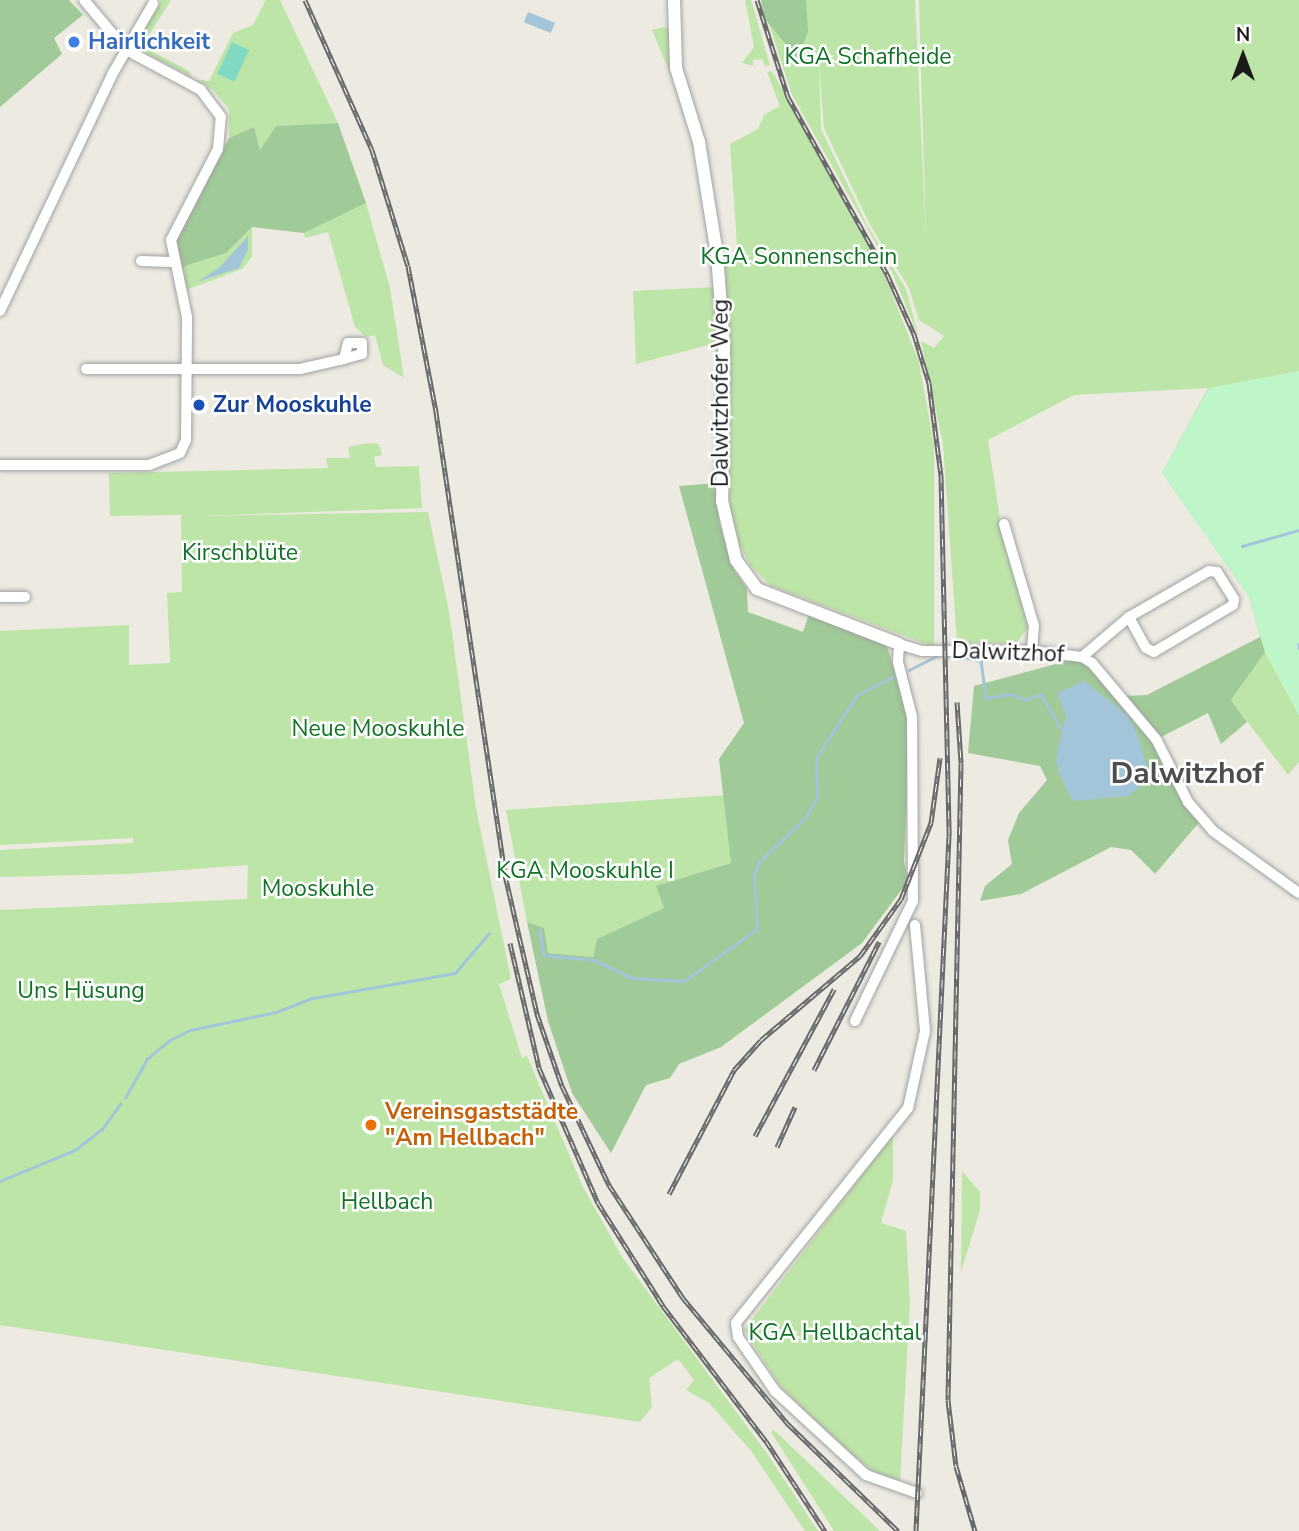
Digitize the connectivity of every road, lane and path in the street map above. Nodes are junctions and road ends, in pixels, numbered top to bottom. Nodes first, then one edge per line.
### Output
1 (84, 0) edge
2 (674, 0) edge
3 (153, 4) dead end
4 (126, 50) junction
5 (141, 261) dead end
6 (172, 262) junction
7 (0, 311) edge
8 (344, 359) dead end
9 (188, 368) junction
10 (86, 369) dead end
11 (0, 466) edge
12 (1004, 524) dead end
13 (0, 597) edge
14 (25, 597) dead end
15 (1129, 617) junction
16 (899, 644) junction
17 (935, 651) joint
18 (1032, 651) junction
19 (1082, 657) junction
20 (1299, 893) edge
21 (915, 925) dead end
22 (855, 1021) dead end
23 (918, 1493) dead end

1 - 4 street
2 - 16 street, Dalwitzhofer Weg
3 - 4 street
4 - 6 street
4 - 7 street
5 - 6 street
6 - 9 street
8 - 9 street
9 - 10 street
9 - 11 street
12 - 18 street
13 - 14 street
15 - 15 street, Dalwitzhof
15 - 19 street, Dalwitzhof
16 - 17 street, Dalwitzhofer Weg
16 - 22 street
17 - 18 street, Dalwitzhof
18 - 19 street, Dalwitzhof
19 - 20 street, Dalwitzhof
21 - 23 street

